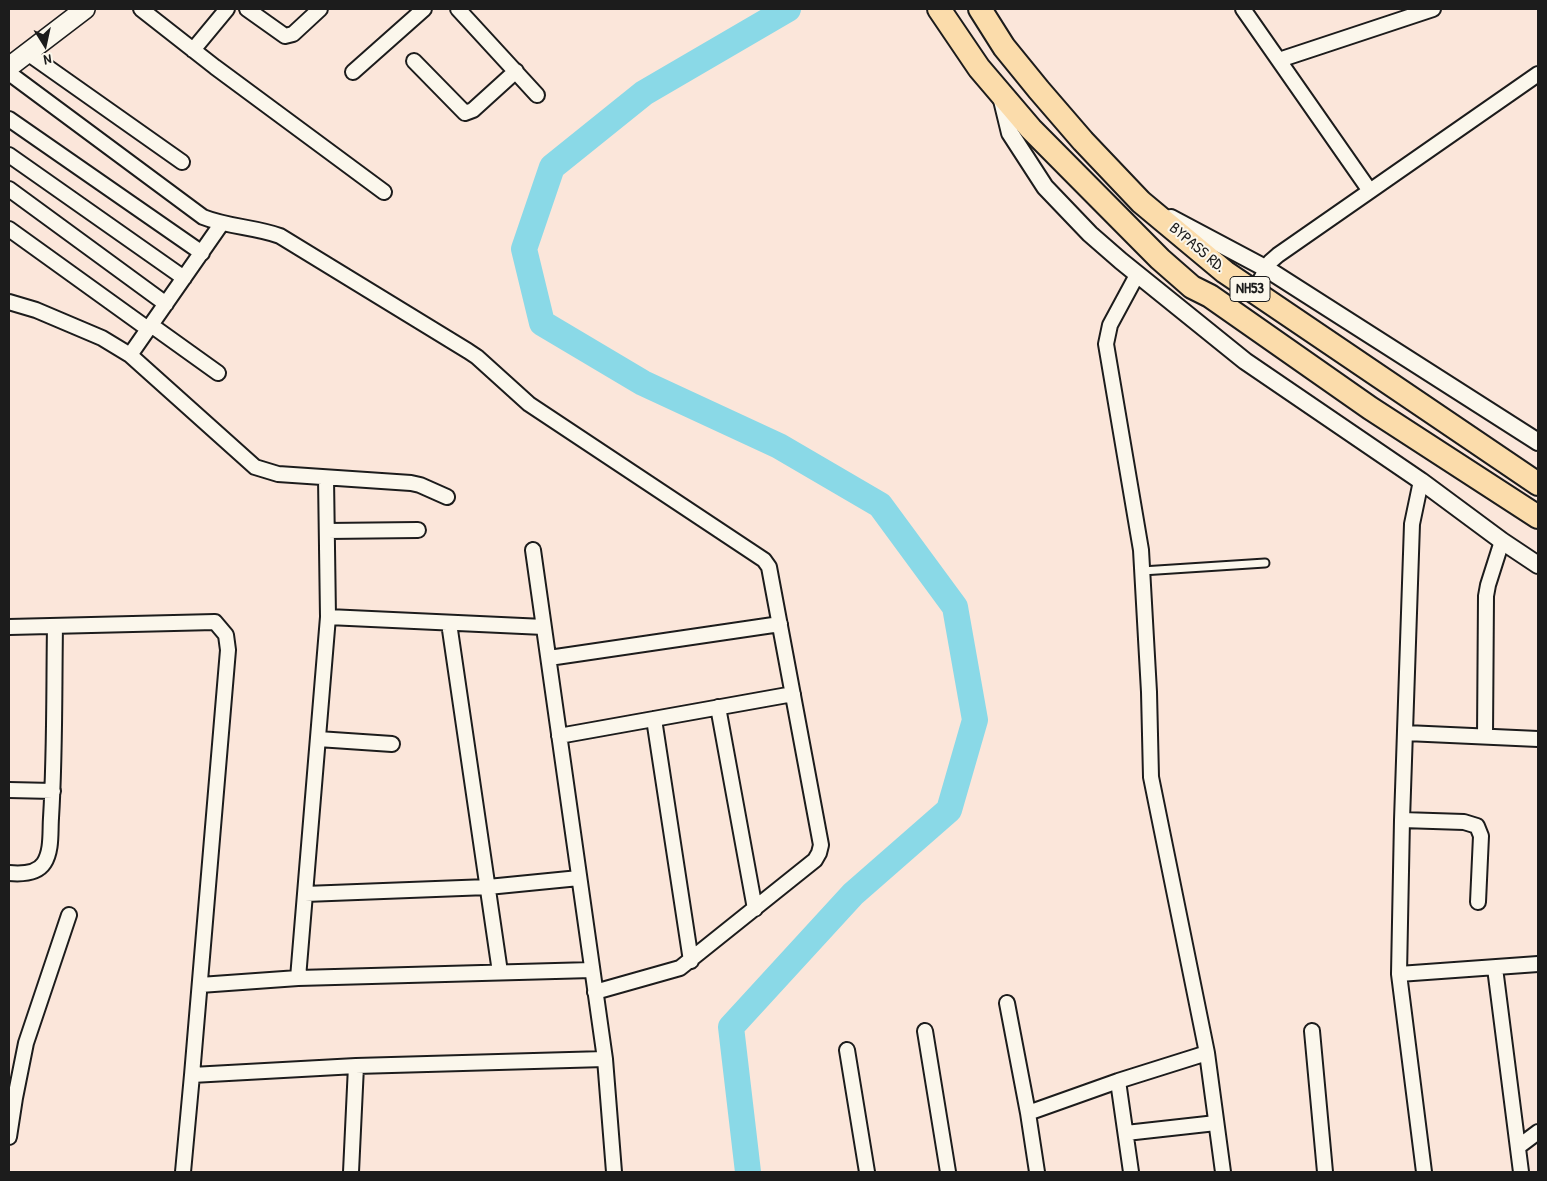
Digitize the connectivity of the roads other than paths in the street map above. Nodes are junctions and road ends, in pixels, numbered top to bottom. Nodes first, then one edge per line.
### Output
1 (85, 9) edge
2 (141, 9) edge
3 (227, 9) edge
4 (247, 9) edge
5 (320, 9) edge
6 (424, 9) edge
7 (458, 9) edge
8 (939, 9) edge
9 (980, 9) edge
10 (1244, 9) edge
11 (1433, 9) edge
12 (193, 50) junction
13 (26, 52) junction
14 (1279, 60) junction
15 (414, 61) dead end
16 (9, 67) edge
17 (353, 72) dead end
18 (516, 72) junction
19 (9, 73) edge
20 (1538, 74) edge
21 (999, 90) junction
22 (537, 95) dead end
23 (9, 119) edge
24 (9, 155) edge
25 (182, 162) dead end
26 (9, 189) edge
27 (1370, 191) junction
28 (384, 192) dead end
29 (1141, 202) junction
30 (222, 223) junction
31 (9, 229) edge
32 (202, 252) junction
33 (1267, 269) junction
34 (1138, 275) junction
35 (184, 278) junction
36 (1254, 292) junction
37 (9, 302) edge
38 (166, 304) junction
39 (150, 327) junction
40 (130, 355) junction
41 (218, 373) dead end
42 (1390, 385) junction
43 (1370, 408) junction
44 (1538, 442) edge
45 (326, 478) junction
46 (1421, 481) junction
47 (1538, 484) edge
48 (447, 497) dead end
49 (1538, 517) edge
50 (418, 530) dead end
51 (327, 531) junction
52 (1502, 541) junction
53 (533, 550) dead end
54 (1265, 563) dead end
55 (1538, 565) edge
56 (1142, 570) junction
57 (328, 617) junction
58 (449, 623) junction
59 (780, 624) junction
60 (55, 626) junction
61 (9, 627) edge
62 (544, 627) junction
63 (549, 658) junction
64 (793, 694) junction
65 (718, 708) junction
66 (654, 719) junction
67 (1406, 733) junction
68 (559, 736) junction
69 (1485, 736) junction
70 (318, 739) junction
71 (1538, 739) edge
72 (392, 744) dead end
73 (9, 790) edge
74 (53, 791) junction
75 (1402, 820) junction
76 (9, 873) edge
77 (579, 878) junction
78 (488, 887) junction
79 (305, 894) junction
80 (1478, 902) dead end
81 (755, 909) junction
82 (69, 915) dead end
83 (690, 961) junction
84 (1538, 964) edge
85 (1495, 968) junction
86 (592, 970) junction
87 (500, 972) junction
88 (1399, 974) junction
89 (298, 978) junction
90 (200, 985) junction
91 (595, 992) junction
92 (1007, 1003) dead end
93 (925, 1031) dead end
94 (1312, 1031) dead end
95 (847, 1050) dead end
96 (1207, 1053) junction
97 (605, 1059) junction
98 (356, 1066) junction
99 (192, 1075) junction
100 (1118, 1081) junction
101 (1028, 1113) junction
102 (1216, 1123) junction
103 (1538, 1132) edge
104 (1126, 1133) junction
105 (9, 1137) edge
106 (1518, 1147) junction
107 (184, 1172) edge
108 (351, 1172) edge
109 (614, 1172) edge
110 (867, 1172) edge
111 (948, 1172) edge
112 (1037, 1172) edge
113 (1131, 1172) edge
114 (1223, 1172) edge
115 (1325, 1172) edge
116 (1424, 1172) edge
117 (1522, 1172) edge

1 - 13 main road
2 - 12 street
3 - 12 street
4 - 5 street
6 - 17 street
7 - 18 street
8 - 21 highway, BYPASS RD.
9 - 29 highway, BYPASS RD. / NH53
10 - 14 street
11 - 14 street
12 - 28 street
13 - 16 main road
13 - 25 street
14 - 27 street
15 - 18 street
18 - 22 street
19 - 30 street
20 - 27 street
21 - 34 street
21 - 43 highway, BYPASS RD.
23 - 32 street
24 - 35 street
26 - 38 street
27 - 33 street
29 - 33 street
29 - 36 highway, BYPASS RD. / NH53
30 - 32 street
30 - 59 street
31 - 39 street
32 - 35 street
33 - 36 street
33 - 44 street
34 - 46 street
34 - 56 street
35 - 38 street
36 - 42 highway, BYPASS RD. / NH53
37 - 40 street
38 - 39 street
39 - 40 street
39 - 41 street
40 - 45 street
42 - 43 highway
42 - 47 highway, BYPASS RD. / NH53
43 - 49 highway, BYPASS RD.
45 - 48 street
45 - 51 street
46 - 52 street
46 - 67 street
50 - 51 street
51 - 57 street
52 - 55 street
52 - 69 street
53 - 62 street
54 - 56 lane
56 - 96 street
57 - 58 street
57 - 70 street
58 - 62 street
58 - 78 street
59 - 63 street
59 - 64 street
60 - 61 street
60 - 74 street
60 - 90 street
62 - 63 street
63 - 68 street
64 - 65 street
64 - 81 street
65 - 66 street
65 - 81 street
66 - 68 street
66 - 83 street
67 - 69 street
67 - 75 street
68 - 77 street
69 - 71 street
70 - 72 street
70 - 79 street
73 - 74 street
74 - 76 street
75 - 80 street
75 - 88 street
77 - 78 street
77 - 86 street
78 - 79 street
78 - 87 street
79 - 89 street
81 - 83 street
82 - 105 street
83 - 91 street
84 - 85 street
85 - 88 street
85 - 106 street
86 - 87 street
86 - 91 street
87 - 89 street
88 - 116 street
89 - 90 street
90 - 99 street
91 - 97 street
92 - 101 street
93 - 111 street
94 - 115 street
95 - 110 street
96 - 100 street
96 - 102 street
97 - 98 street
97 - 109 street
98 - 99 street
98 - 108 street
99 - 107 street
100 - 101 street
100 - 104 street
101 - 112 street
102 - 104 street
102 - 114 street
103 - 106 street
104 - 113 street
106 - 117 street

